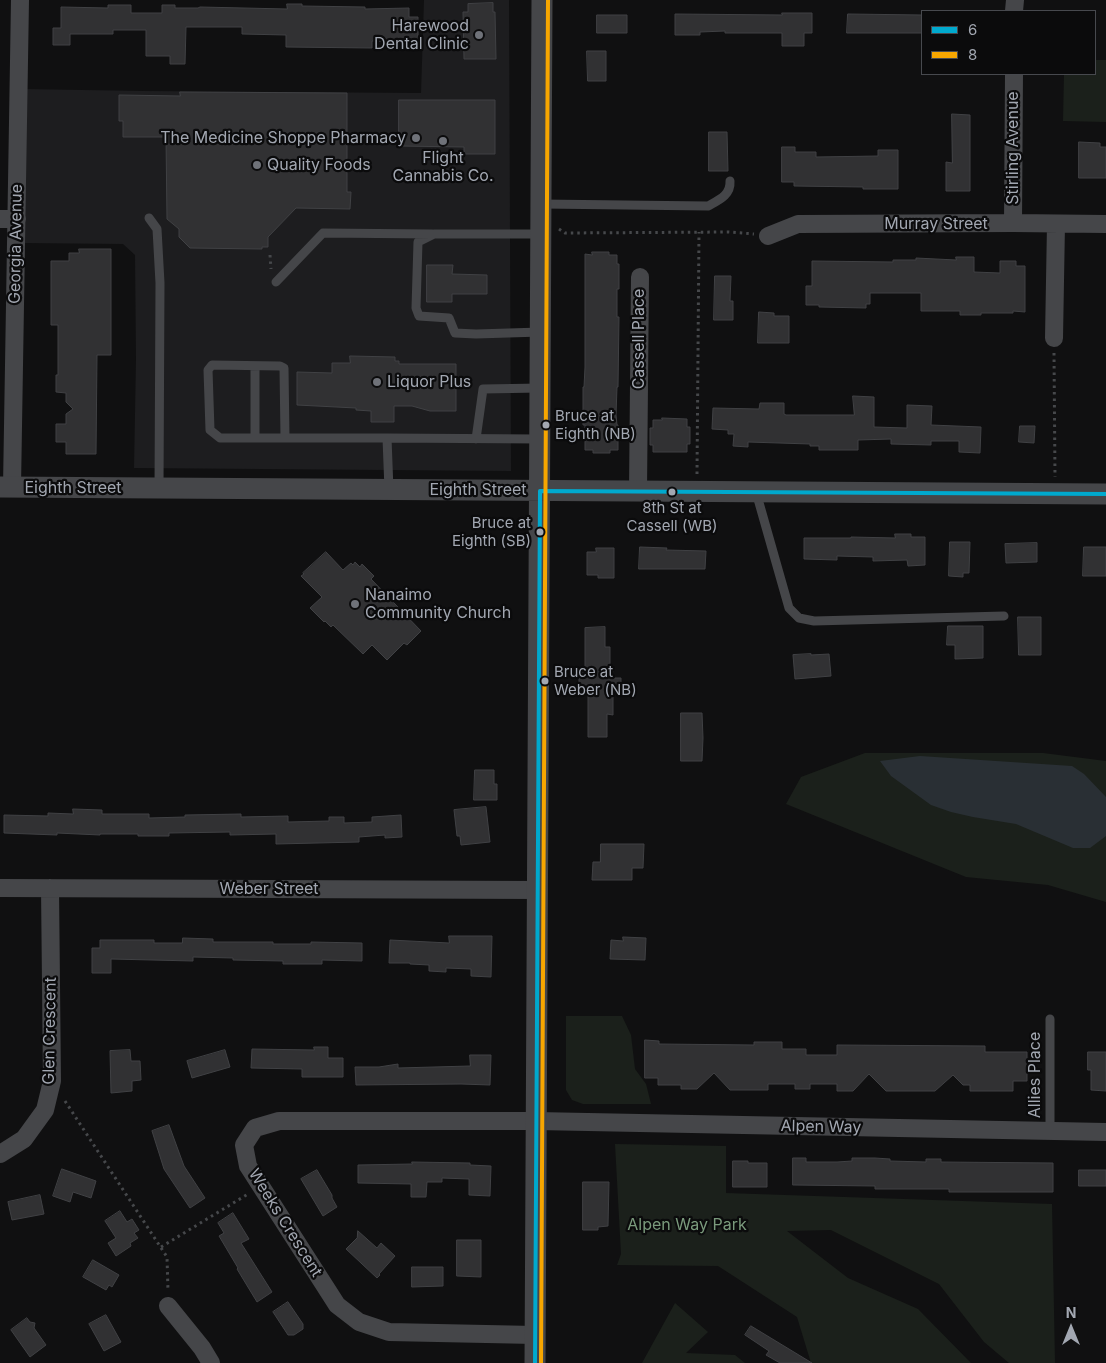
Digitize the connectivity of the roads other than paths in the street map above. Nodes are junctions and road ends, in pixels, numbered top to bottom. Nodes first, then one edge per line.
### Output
1 (20, 0) edge
2 (542, 0) edge
3 (1014, 75) edge
4 (730, 182) dead end
5 (541, 204) junction
6 (149, 218) dead end
7 (8, 219) edge
8 (1013, 223) junction
9 (1056, 224) junction
10 (1106, 224) edge
11 (548, 230) junction
12 (434, 234) junction
13 (768, 236) road end
14 (640, 277) dead end
15 (276, 282) dead end
16 (541, 332) junction
17 (1054, 338) road end
18 (255, 366) junction
19 (540, 388) junction
20 (256, 438) junction
21 (285, 438) junction
22 (387, 438) junction
23 (476, 439) junction
24 (540, 439) junction
25 (6, 487) edge
26 (158, 488) junction
27 (389, 490) junction
28 (540, 491) junction
29 (638, 491) junction
30 (756, 492) junction
31 (1106, 494) edge
32 (1004, 616) dead end
33 (0, 888) edge
34 (50, 888) junction
35 (538, 890) junction
36 (1050, 1019) dead end
37 (536, 1121) junction
38 (1050, 1131) junction
39 (1106, 1132) edge
40 (0, 1154) edge
41 (168, 1306) road end
42 (535, 1335) junction
43 (211, 1363) edge
44 (535, 1363) edge

1 - 7 street, Georgia Avenue
2 - 5 street
3 - 8 street, Stirling Avenue
4 - 5 lane
5 - 11 street
6 - 26 lane
7 - 25 street, Georgia Avenue
8 - 9 street, Murray Street
8 - 13 street, Murray Street
9 - 10 street, Murray Street
9 - 17 street
11 - 12 lane
11 - 16 street
12 - 15 lane
12 - 16 lane
14 - 29 street, Cassell Place
16 - 19 street
18 - 20 lane
18 - 20 lane
18 - 21 lane
19 - 23 lane
19 - 24 street
20 - 21 lane
21 - 22 lane
22 - 23 lane
22 - 27 lane
23 - 24 lane
24 - 28 street
25 - 26 street, Eighth Street
26 - 27 street, Eighth Street
27 - 28 street, Eighth Street
28 - 29 street, Eighth Street
28 - 35 street
29 - 30 street, Eighth Street
30 - 31 street, Eighth Street
30 - 32 lane
33 - 34 street, Weber Street
34 - 35 street, Weber Street
34 - 40 street, Glen Crescent
35 - 37 street
36 - 38 lane, Allies Place
37 - 38 street, Alpen Way
37 - 42 street
37 - 42 street, Weeks Crescent
38 - 39 street, Alpen Way
41 - 43 street
42 - 44 street

